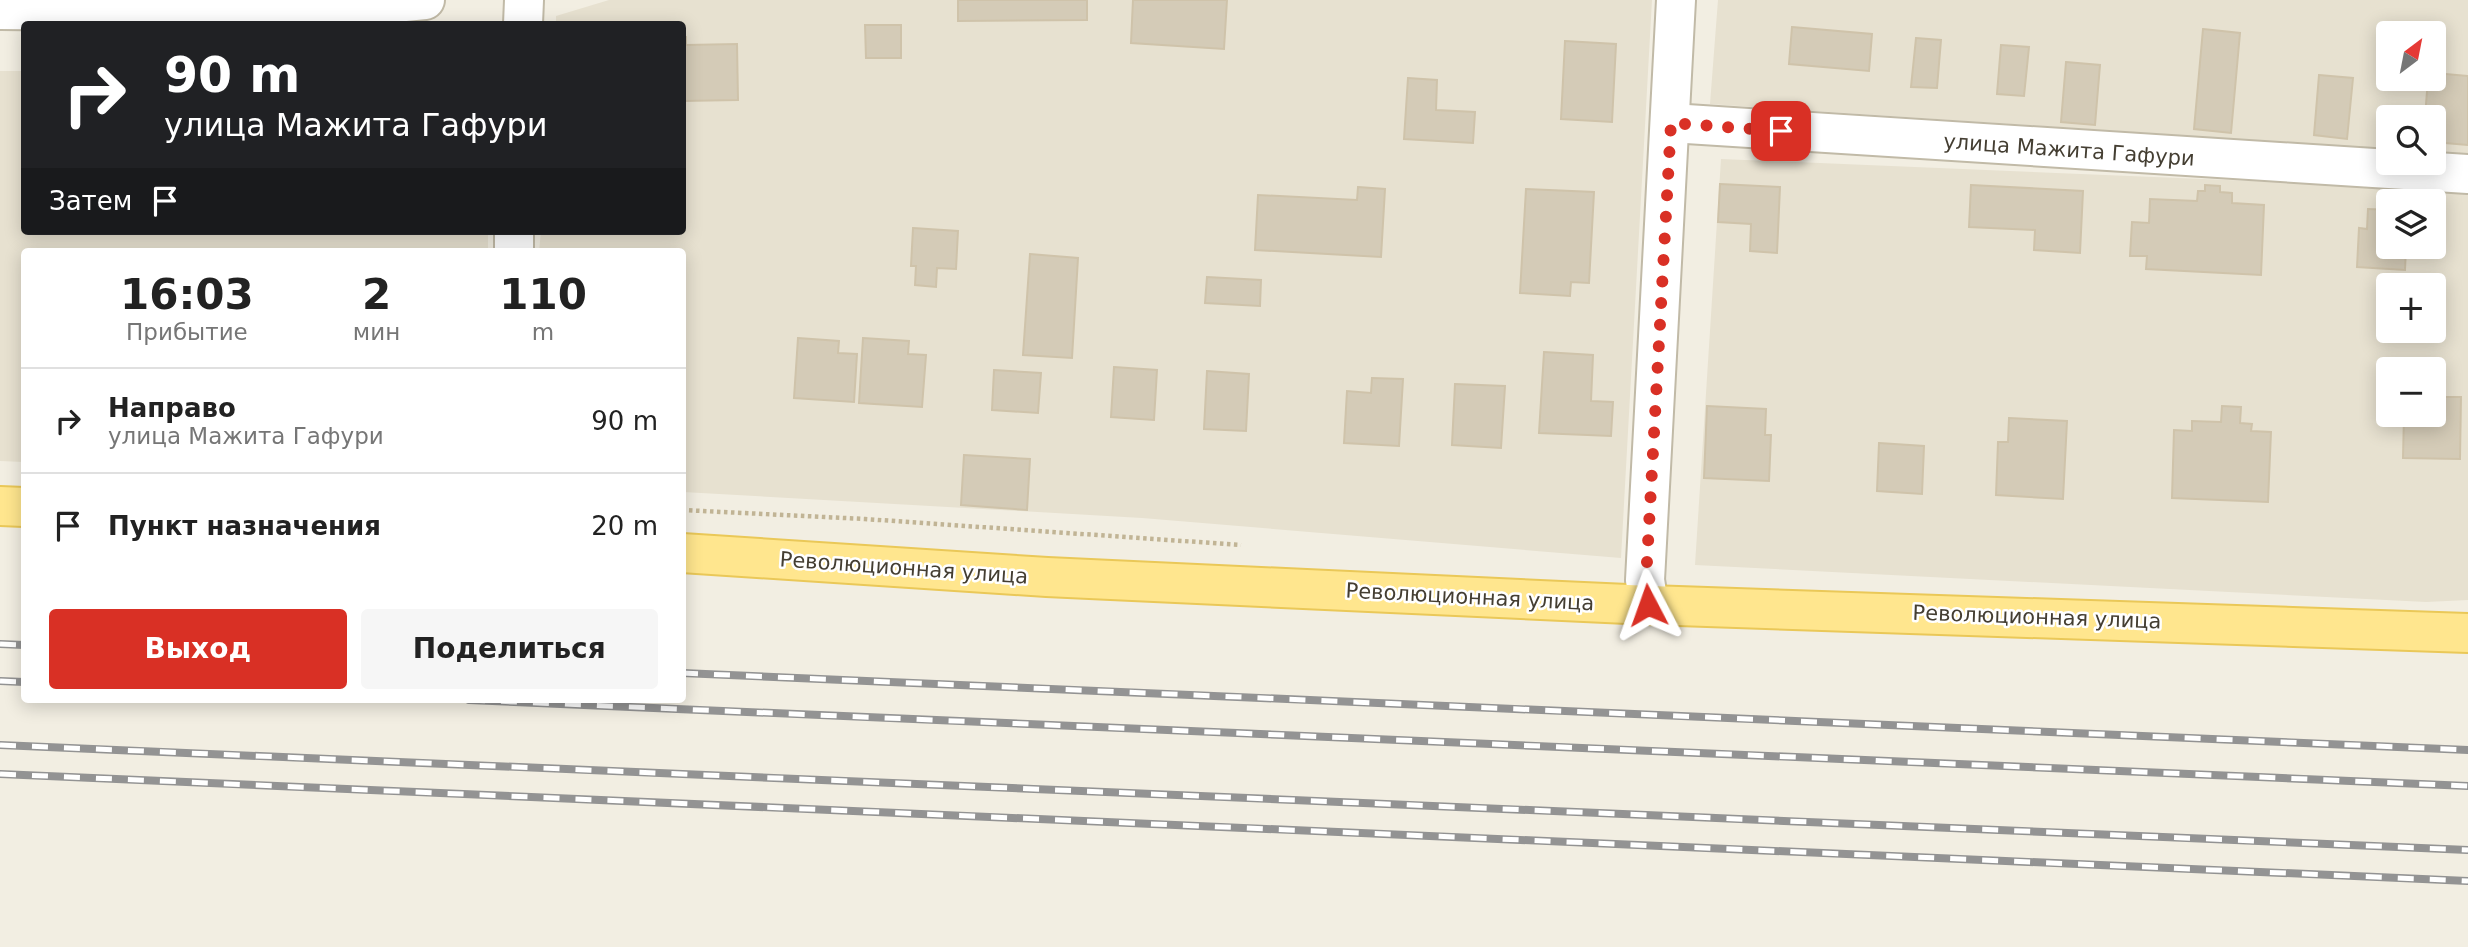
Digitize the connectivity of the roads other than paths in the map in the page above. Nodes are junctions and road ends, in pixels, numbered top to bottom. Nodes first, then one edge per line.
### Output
1 (425, 0) edge
2 (524, 0) edge
3 (1676, 0) edge
4 (0, 10) edge
5 (523, 21) edge
6 (1671, 123) junction
7 (2468, 174) edge
8 (0, 506) edge
9 (21, 507) edge
10 (686, 553) edge
11 (1648, 605) junction
12 (2468, 633) edge

1 - 4 street
2 - 5 street
3 - 6 street
6 - 7 street, улица Мажита Гафури
6 - 11 street
8 - 9 main road
10 - 11 main road, Революционная улица
11 - 12 main road, Революционная улица

